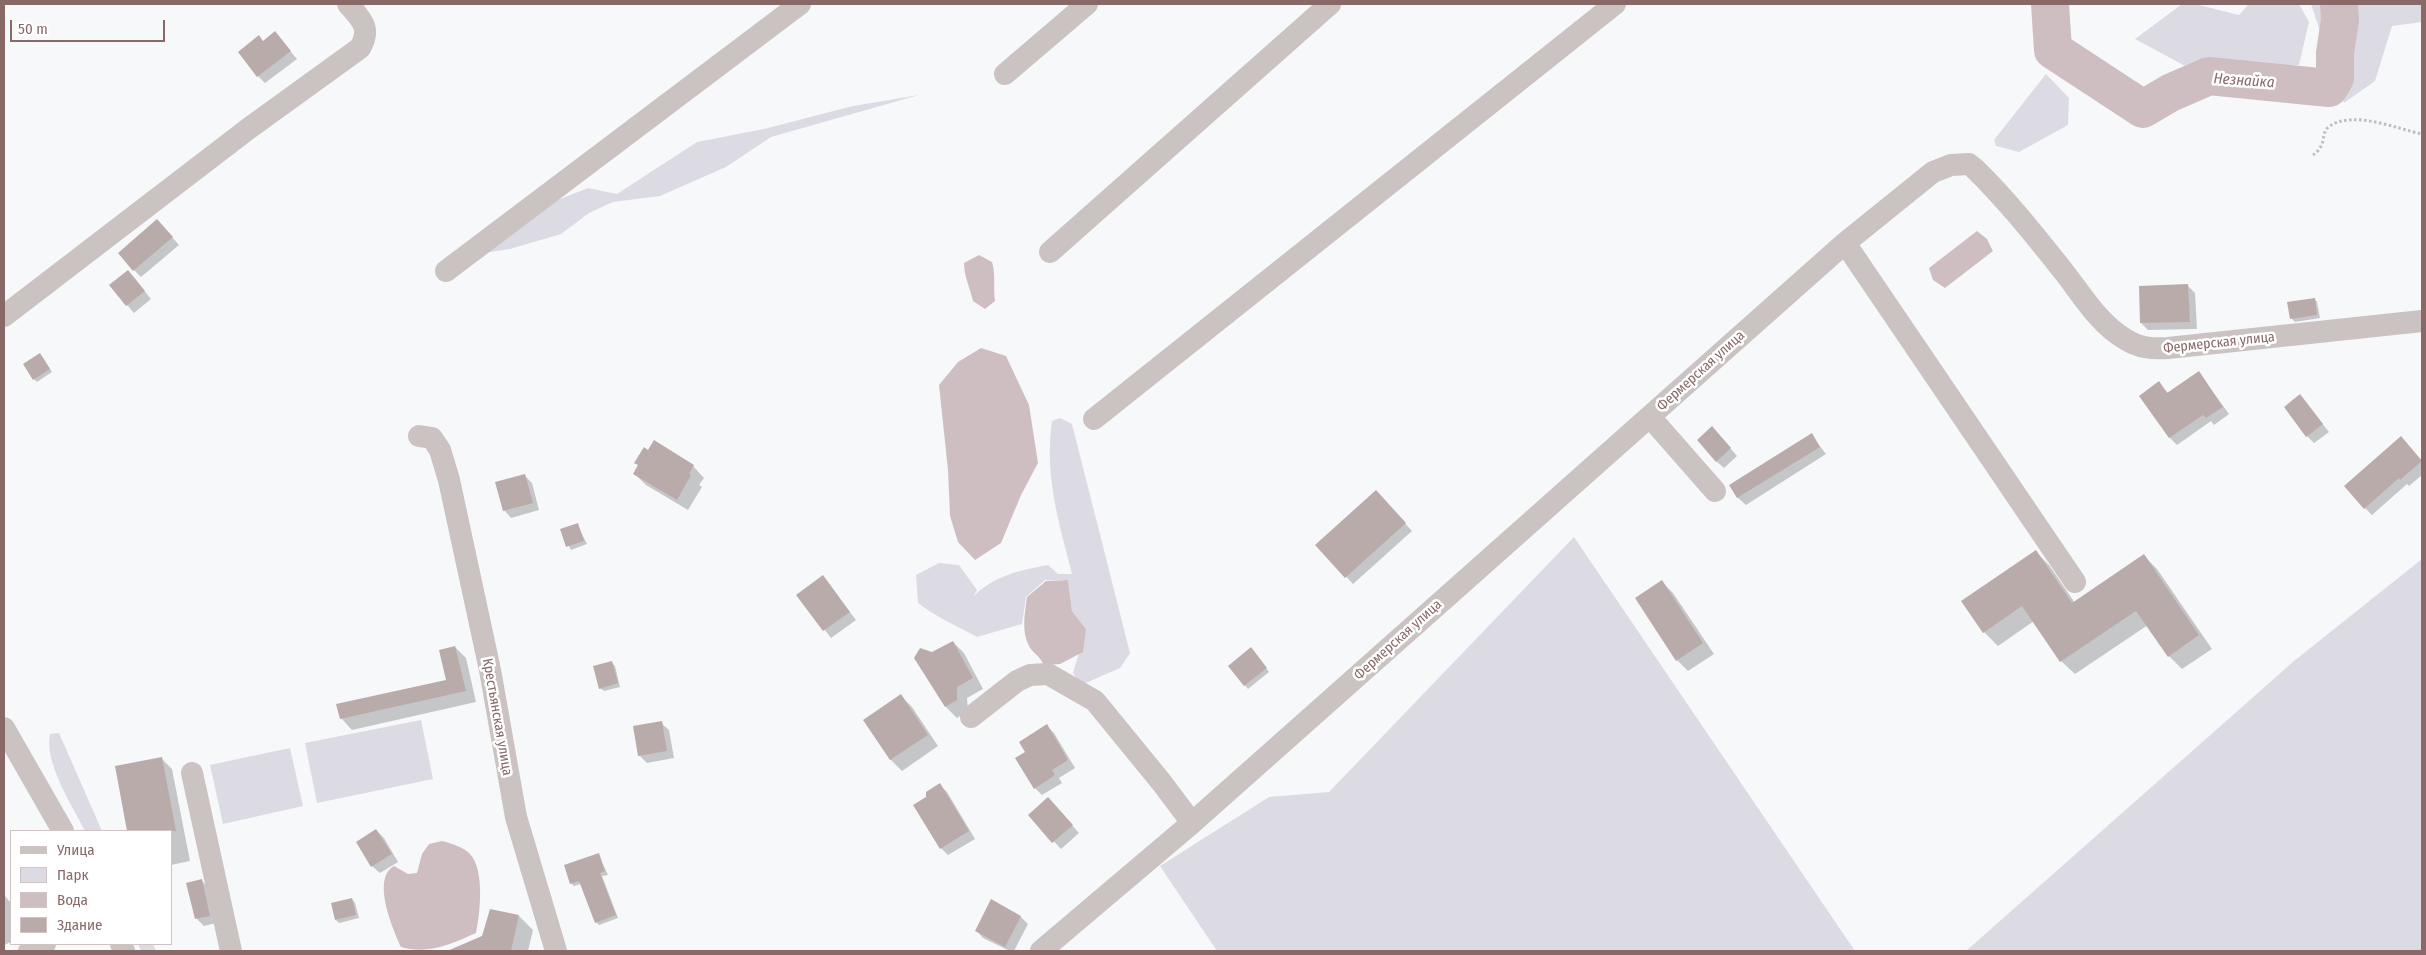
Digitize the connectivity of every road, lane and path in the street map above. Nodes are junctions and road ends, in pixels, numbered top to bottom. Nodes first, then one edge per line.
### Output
1 (348, 4) edge
2 (800, 4) edge
3 (1087, 4) edge
4 (1330, 4) edge
5 (1616, 4) edge
6 (1005, 74) dead end
7 (2422, 134) edge
8 (2313, 155) dead end
9 (1845, 243) junction
10 (1050, 252) dead end
11 (446, 272) dead end
12 (4, 316) edge
13 (2422, 322) edge
14 (1650, 417) junction
15 (1094, 419) dead end
16 (419, 436) dead end
17 (1715, 490) dead end
18 (2075, 582) dead end
19 (971, 717) dead end
20 (4, 728) edge
21 (192, 773) dead end
22 (1192, 823) junction
23 (62, 830) edge
24 (43, 945) edge
25 (29, 951) edge
26 (231, 951) edge
27 (556, 951) edge
28 (1041, 951) edge

1 - 12 street
2 - 11 street
3 - 6 street
4 - 10 street
5 - 15 street
7 - 8 path
9 - 13 street, Фермерская улица
9 - 14 street, Фермерская улица
9 - 18 street
14 - 17 street
14 - 22 street, Фермерская улица
16 - 27 street, Крестьянская улица
19 - 22 street
20 - 23 street
21 - 26 street
22 - 28 street, Фермерская улица
24 - 25 street

